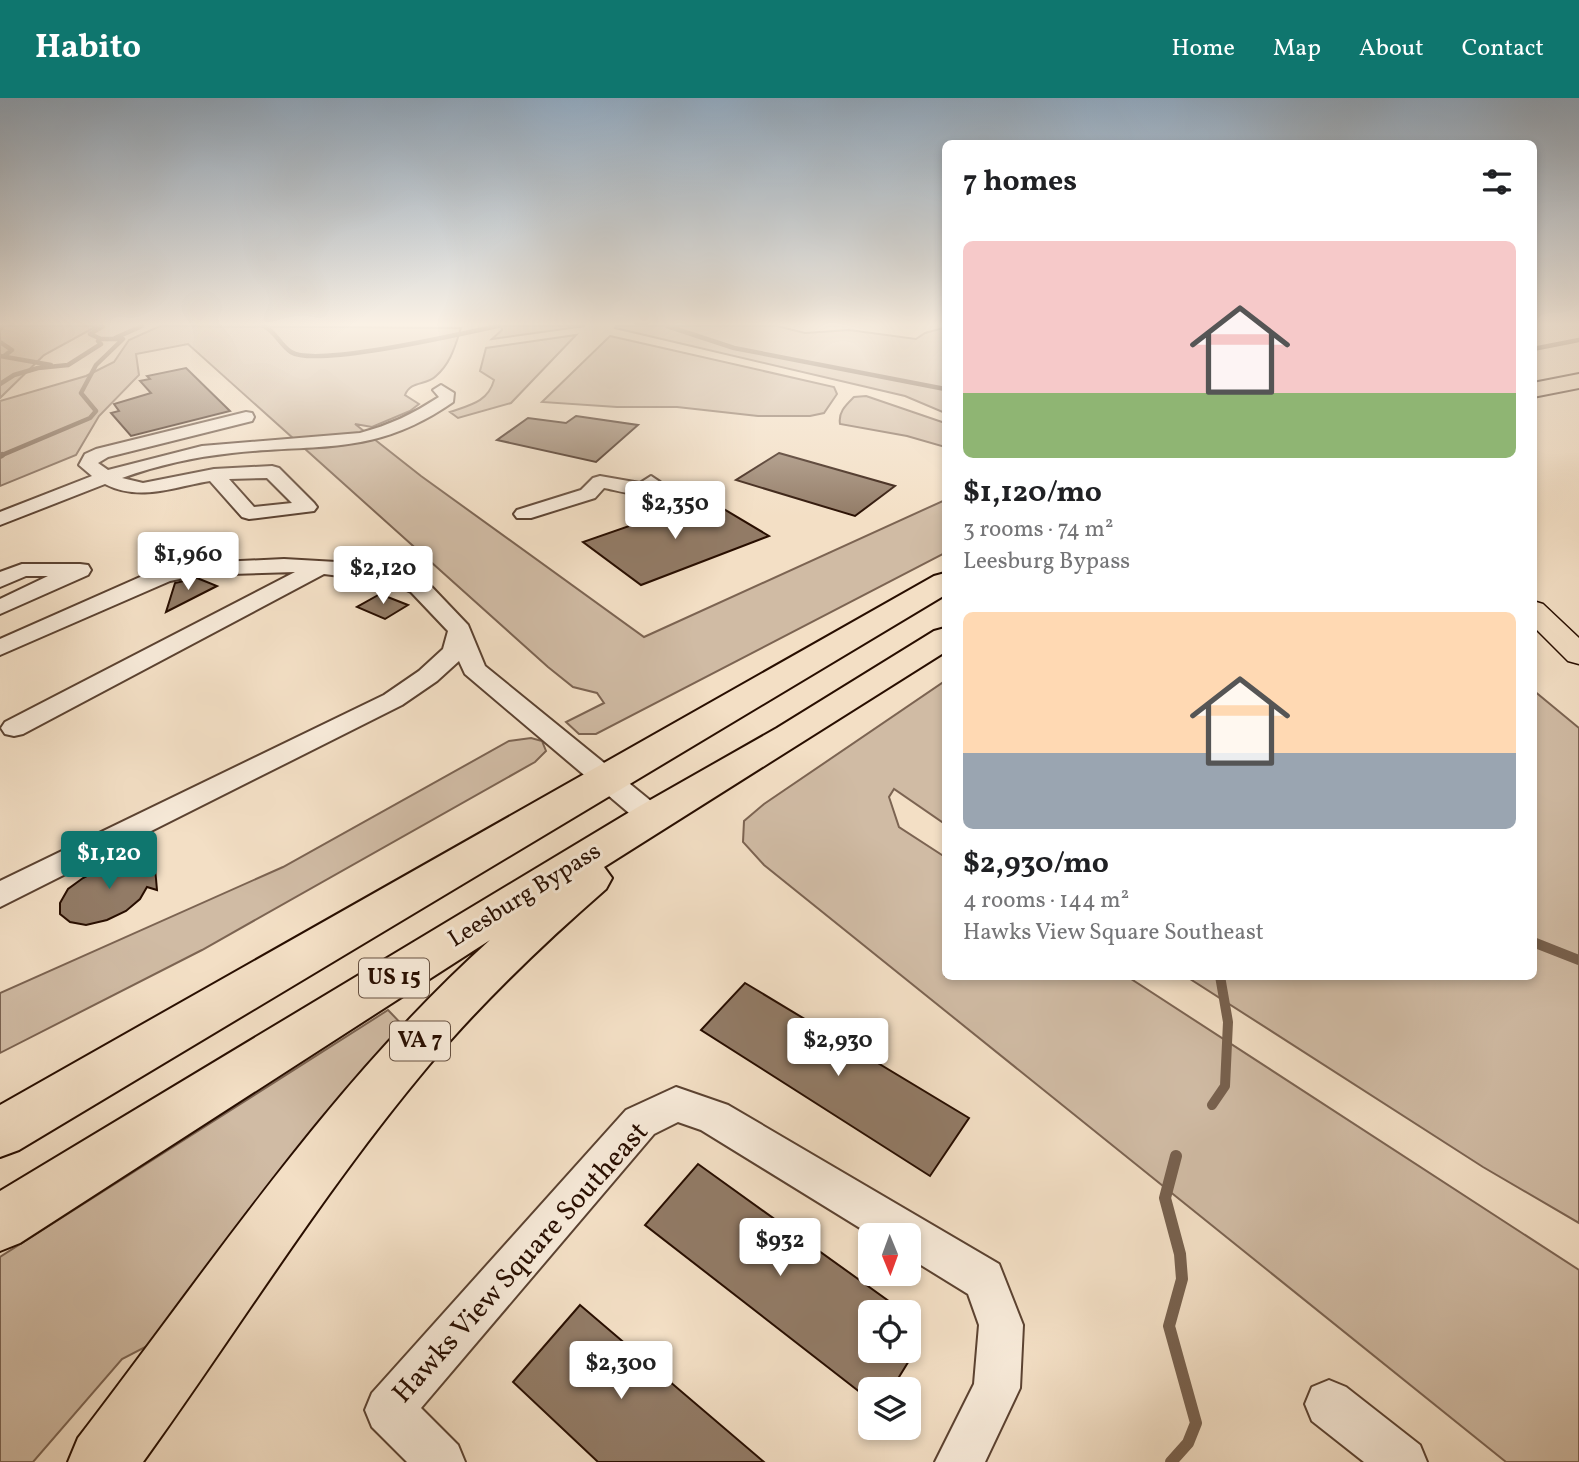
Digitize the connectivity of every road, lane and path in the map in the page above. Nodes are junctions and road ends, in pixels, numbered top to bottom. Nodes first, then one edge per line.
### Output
1 (441, 390) dead end
2 (246, 417) dead end
3 (215, 475) dead end
4 (104, 477) junction
5 (651, 482) dead end
6 (524, 514) dead end
7 (0, 519) edge
8 (321, 567) junction
9 (0, 580) edge
10 (942, 584) edge
11 (0, 607) edge
12 (1537, 614) edge
13 (460, 630) junction
14 (942, 640) edge
15 (0, 648) edge
16 (1579, 655) edge
17 (5, 728) edge
18 (790, 736) junction
19 (608, 779) junction
20 (652, 817) junction
21 (0, 895) edge
22 (165, 1036) junction
23 (0, 1108) edge
24 (0, 1133) edge
25 (0, 1223) edge
26 (1329, 1404) dead end
27 (113, 1450) edge
28 (442, 1462) edge
29 (959, 1462) edge
30 (1403, 1462) edge

1 - 4 street
2 - 4 street
3 - 4 street
4 - 7 street
5 - 6 street
8 - 13 street
8 - 15 street
8 - 17 street
9 - 11 street
10 - 19 highway, US 15
12 - 16 main road
13 - 19 street
13 - 21 street
14 - 18 highway, Leesburg Bypass / US 15
18 - 20 highway, Leesburg Bypass / US 15
18 - 27 highway, VA 7
19 - 20 street
19 - 22 highway, US 15
20 - 25 highway, Leesburg Bypass / US 15
22 - 23 highway
22 - 24 highway, US 15
26 - 30 street
28 - 29 street, Hawks View Square Southeast

